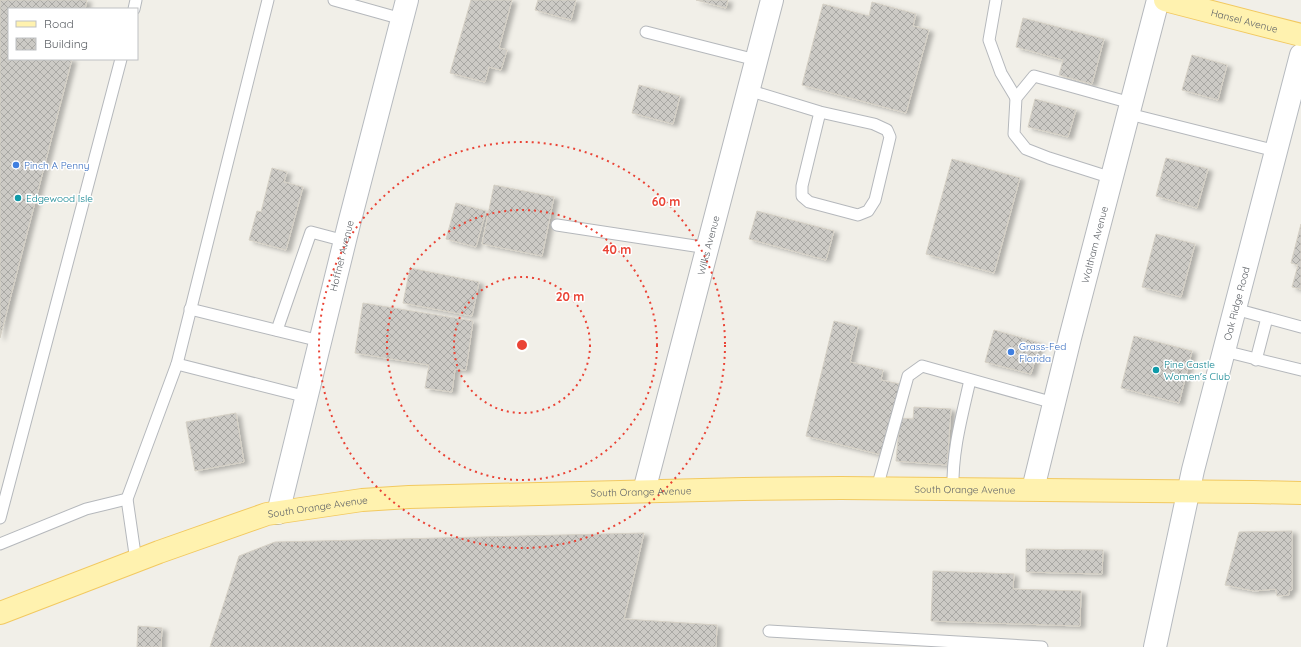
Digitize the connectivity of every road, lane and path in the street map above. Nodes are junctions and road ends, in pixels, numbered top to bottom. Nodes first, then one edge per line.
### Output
1 (268, 0) edge
2 (334, 0) edge
3 (772, 0) edge
4 (996, 0) edge
5 (1158, 0) edge
6 (1165, 0) edge
7 (405, 9) edge
8 (646, 32) dead end
9 (1301, 35) edge
10 (1301, 55) edge
11 (120, 60) edge
12 (756, 60) junction
13 (748, 90) junction
14 (1016, 98) junction
15 (1130, 108) junction
16 (820, 112) junction
17 (1276, 151) junction
18 (1112, 178) junction
19 (557, 225) dead end
20 (345, 241) junction
21 (708, 248) junction
22 (190, 309) junction
23 (1235, 309) junction
24 (1267, 318) junction
25 (1301, 327) edge
26 (277, 330) junction
27 (320, 341) junction
28 (1224, 351) junction
29 (1256, 360) junction
30 (177, 364) junction
31 (1301, 370) edge
32 (970, 380) junction
33 (306, 397) junction
34 (1054, 403) junction
35 (877, 488) junction
36 (953, 489) junction
37 (1033, 489) junction
38 (644, 491) junction
39 (1188, 491) junction
40 (1301, 493) edge
41 (127, 499) junction
42 (278, 512) junction
43 (0, 518) edge
44 (0, 544) edge
45 (136, 561) junction
46 (0, 613) edge
47 (769, 631) dead end
48 (1042, 647) edge
49 (1155, 647) edge

1 - 22 lane
2 - 7 lane
3 - 12 main road, Wilks Avenue
4 - 14 lane
5 - 15 main road, Waltham Avenue
6 - 9 main road, Hansel Avenue
7 - 20 main road, Hoffner Avenue
8 - 12 lane
10 - 17 main road, Oak Ridge Road
11 - 43 lane
12 - 13 main road, Wilks Avenue
13 - 16 lane
13 - 21 main road, Wilks Avenue
14 - 15 lane
14 - 18 lane
15 - 17 lane
15 - 18 main road, Waltham Avenue
16 - 16 lane
17 - 23 main road, Oak Ridge Road
18 - 34 main road, Waltham Avenue
19 - 21 lane
20 - 26 lane
20 - 27 main road, Hoffner Avenue
21 - 38 main road, Wilks Avenue
22 - 26 lane
22 - 30 lane
23 - 24 lane
23 - 28 main road, Oak Ridge Road
24 - 25 lane
24 - 29 lane
26 - 27 lane
27 - 33 main road, Hoffner Avenue
28 - 29 lane
28 - 39 main road, Oak Ridge Road
29 - 31 lane
30 - 33 lane
30 - 41 lane
32 - 34 lane
32 - 35 lane
32 - 36 lane
33 - 42 main road, Hoffner Avenue
34 - 37 main road, Waltham Avenue
35 - 36 main road, South Orange Avenue
35 - 38 main road, South Orange Avenue
36 - 37 main road, South Orange Avenue
37 - 39 main road, South Orange Avenue
38 - 42 main road, South Orange Avenue
39 - 40 main road, South Orange Avenue
39 - 49 main road, Oak Ridge Road
41 - 44 lane
41 - 45 lane
42 - 45 main road, South Orange Avenue
45 - 46 main road, South Orange Avenue
47 - 48 lane

